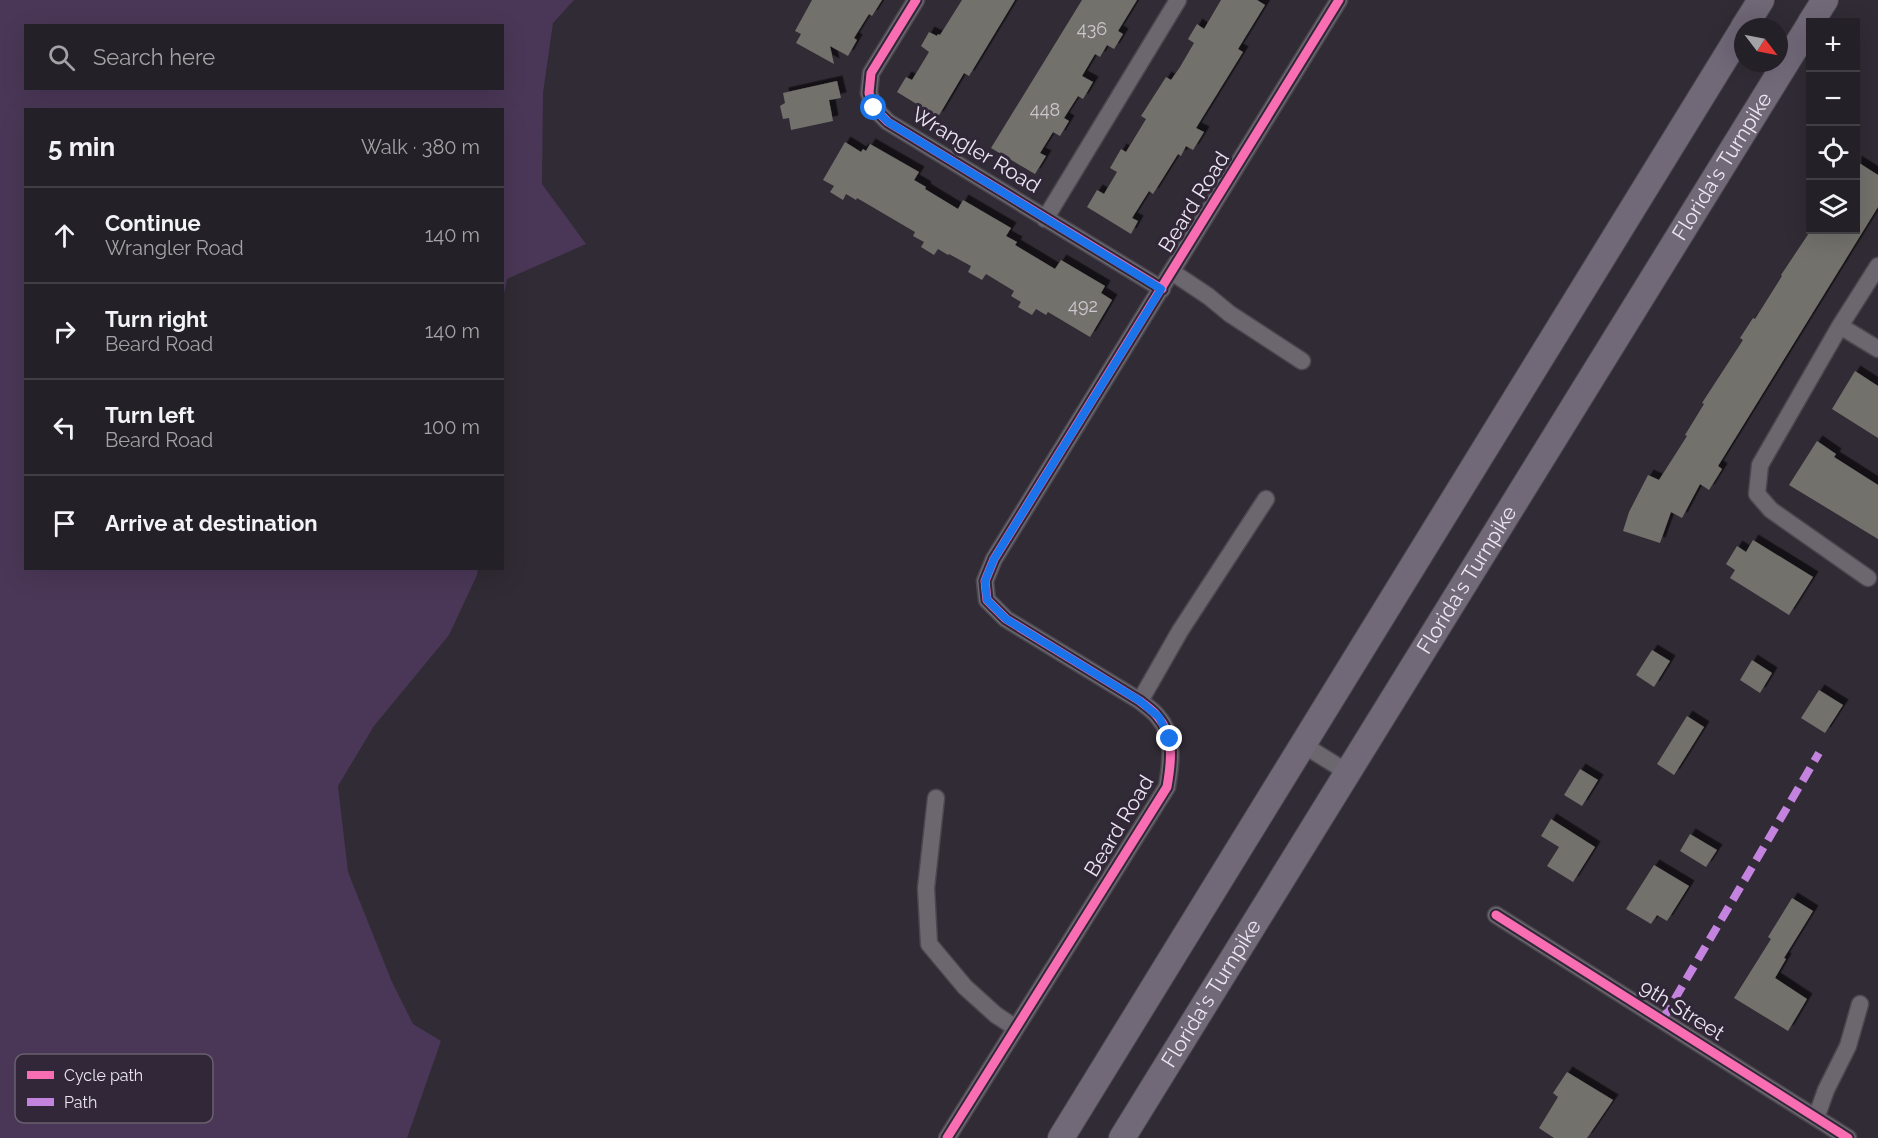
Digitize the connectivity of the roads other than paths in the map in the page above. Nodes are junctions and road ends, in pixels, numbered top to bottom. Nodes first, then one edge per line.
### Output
1 (916, 0) edge
2 (1178, 0) edge
3 (1340, 0) edge
4 (1761, 0) edge
5 (1825, 0) edge
6 (1749, 18) edge
7 (1814, 18) edge
8 (1806, 31) edge
9 (1734, 43) edge
10 (1046, 219) junction
11 (1878, 266) edge
12 (1172, 272) junction
13 (1161, 289) junction
14 (1840, 326) junction
15 (1878, 349) edge
16 (1302, 361) dead end
17 (1266, 499) dead end
18 (1868, 578) dead end
19 (1140, 701) junction
20 (1302, 744) junction
21 (1347, 772) junction
22 (936, 798) dead end
23 (1496, 915) dead end
24 (1860, 1004) dead end
25 (1016, 1028) junction
26 (1816, 1118) junction
27 (947, 1138) edge
28 (1061, 1138) edge
29 (1122, 1138) edge
30 (1848, 1138) edge

1 - 10 street, Wrangler Road
2 - 10 street
3 - 12 street, Beard Road
4 - 6 highway
5 - 7 highway, Florida's Turnpike
8 - 21 highway, Florida's Turnpike
9 - 20 highway
10 - 13 street, Wrangler Road
11 - 14 street
12 - 13 street, Beard Road
12 - 16 street
13 - 19 street, Beard Road
14 - 15 street
14 - 18 street
17 - 19 street
19 - 25 street, Beard Road
20 - 21 street
20 - 28 highway
21 - 29 highway, Florida's Turnpike
22 - 25 street
23 - 26 street, 9th Street
24 - 26 street
25 - 27 street, Beard Road
26 - 30 street, 9th Street

